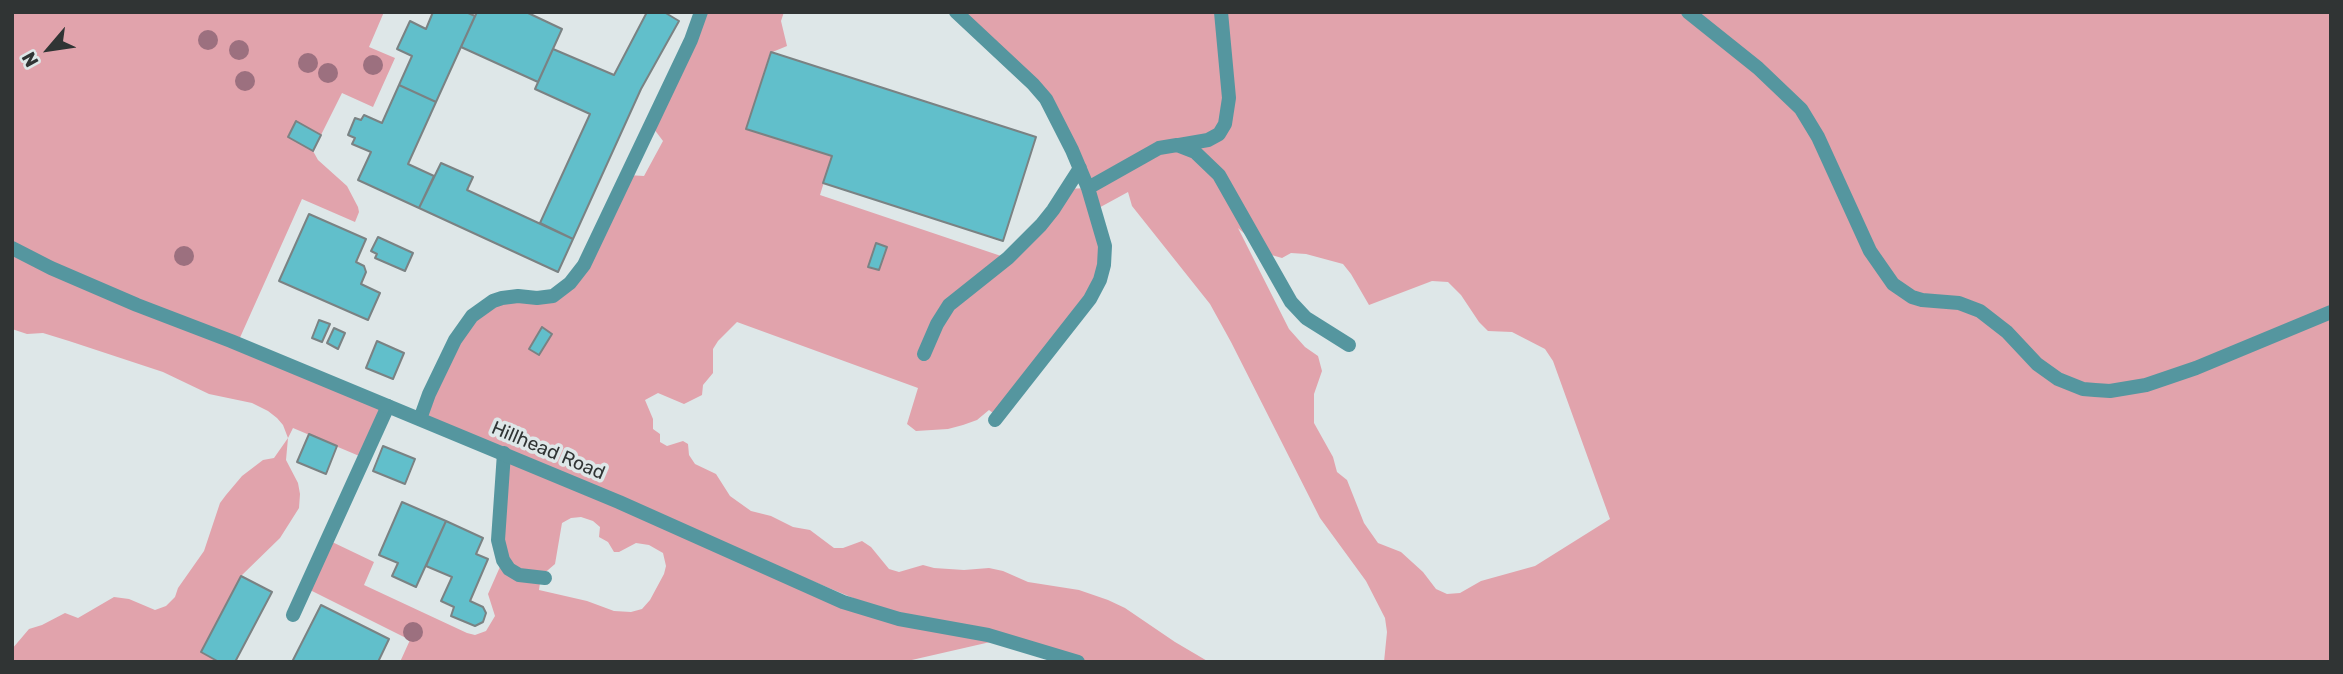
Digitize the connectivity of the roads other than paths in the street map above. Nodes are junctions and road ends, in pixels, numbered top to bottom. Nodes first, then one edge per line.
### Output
1 (701, 12) edge
2 (956, 12) edge
3 (1221, 12) edge
4 (1688, 12) edge
5 (1177, 145) junction
6 (1080, 168) junction
7 (1088, 188) junction
8 (12, 248) edge
9 (2331, 312) edge
10 (1349, 345) dead end
11 (924, 354) dead end
12 (388, 407) junction
13 (420, 419) junction
14 (995, 420) dead end
15 (504, 453) junction
16 (545, 578) dead end
17 (293, 615) dead end
18 (1078, 662) edge

1 - 13 street
2 - 6 street
3 - 5 street
4 - 9 street
5 - 7 street
5 - 10 street
6 - 7 street
6 - 11 street
7 - 14 street
8 - 12 street, Hillhead Road
12 - 13 street, Hillhead Road
12 - 17 street
13 - 15 street, Hillhead Road
15 - 16 street
15 - 18 street, Hillhead Road

